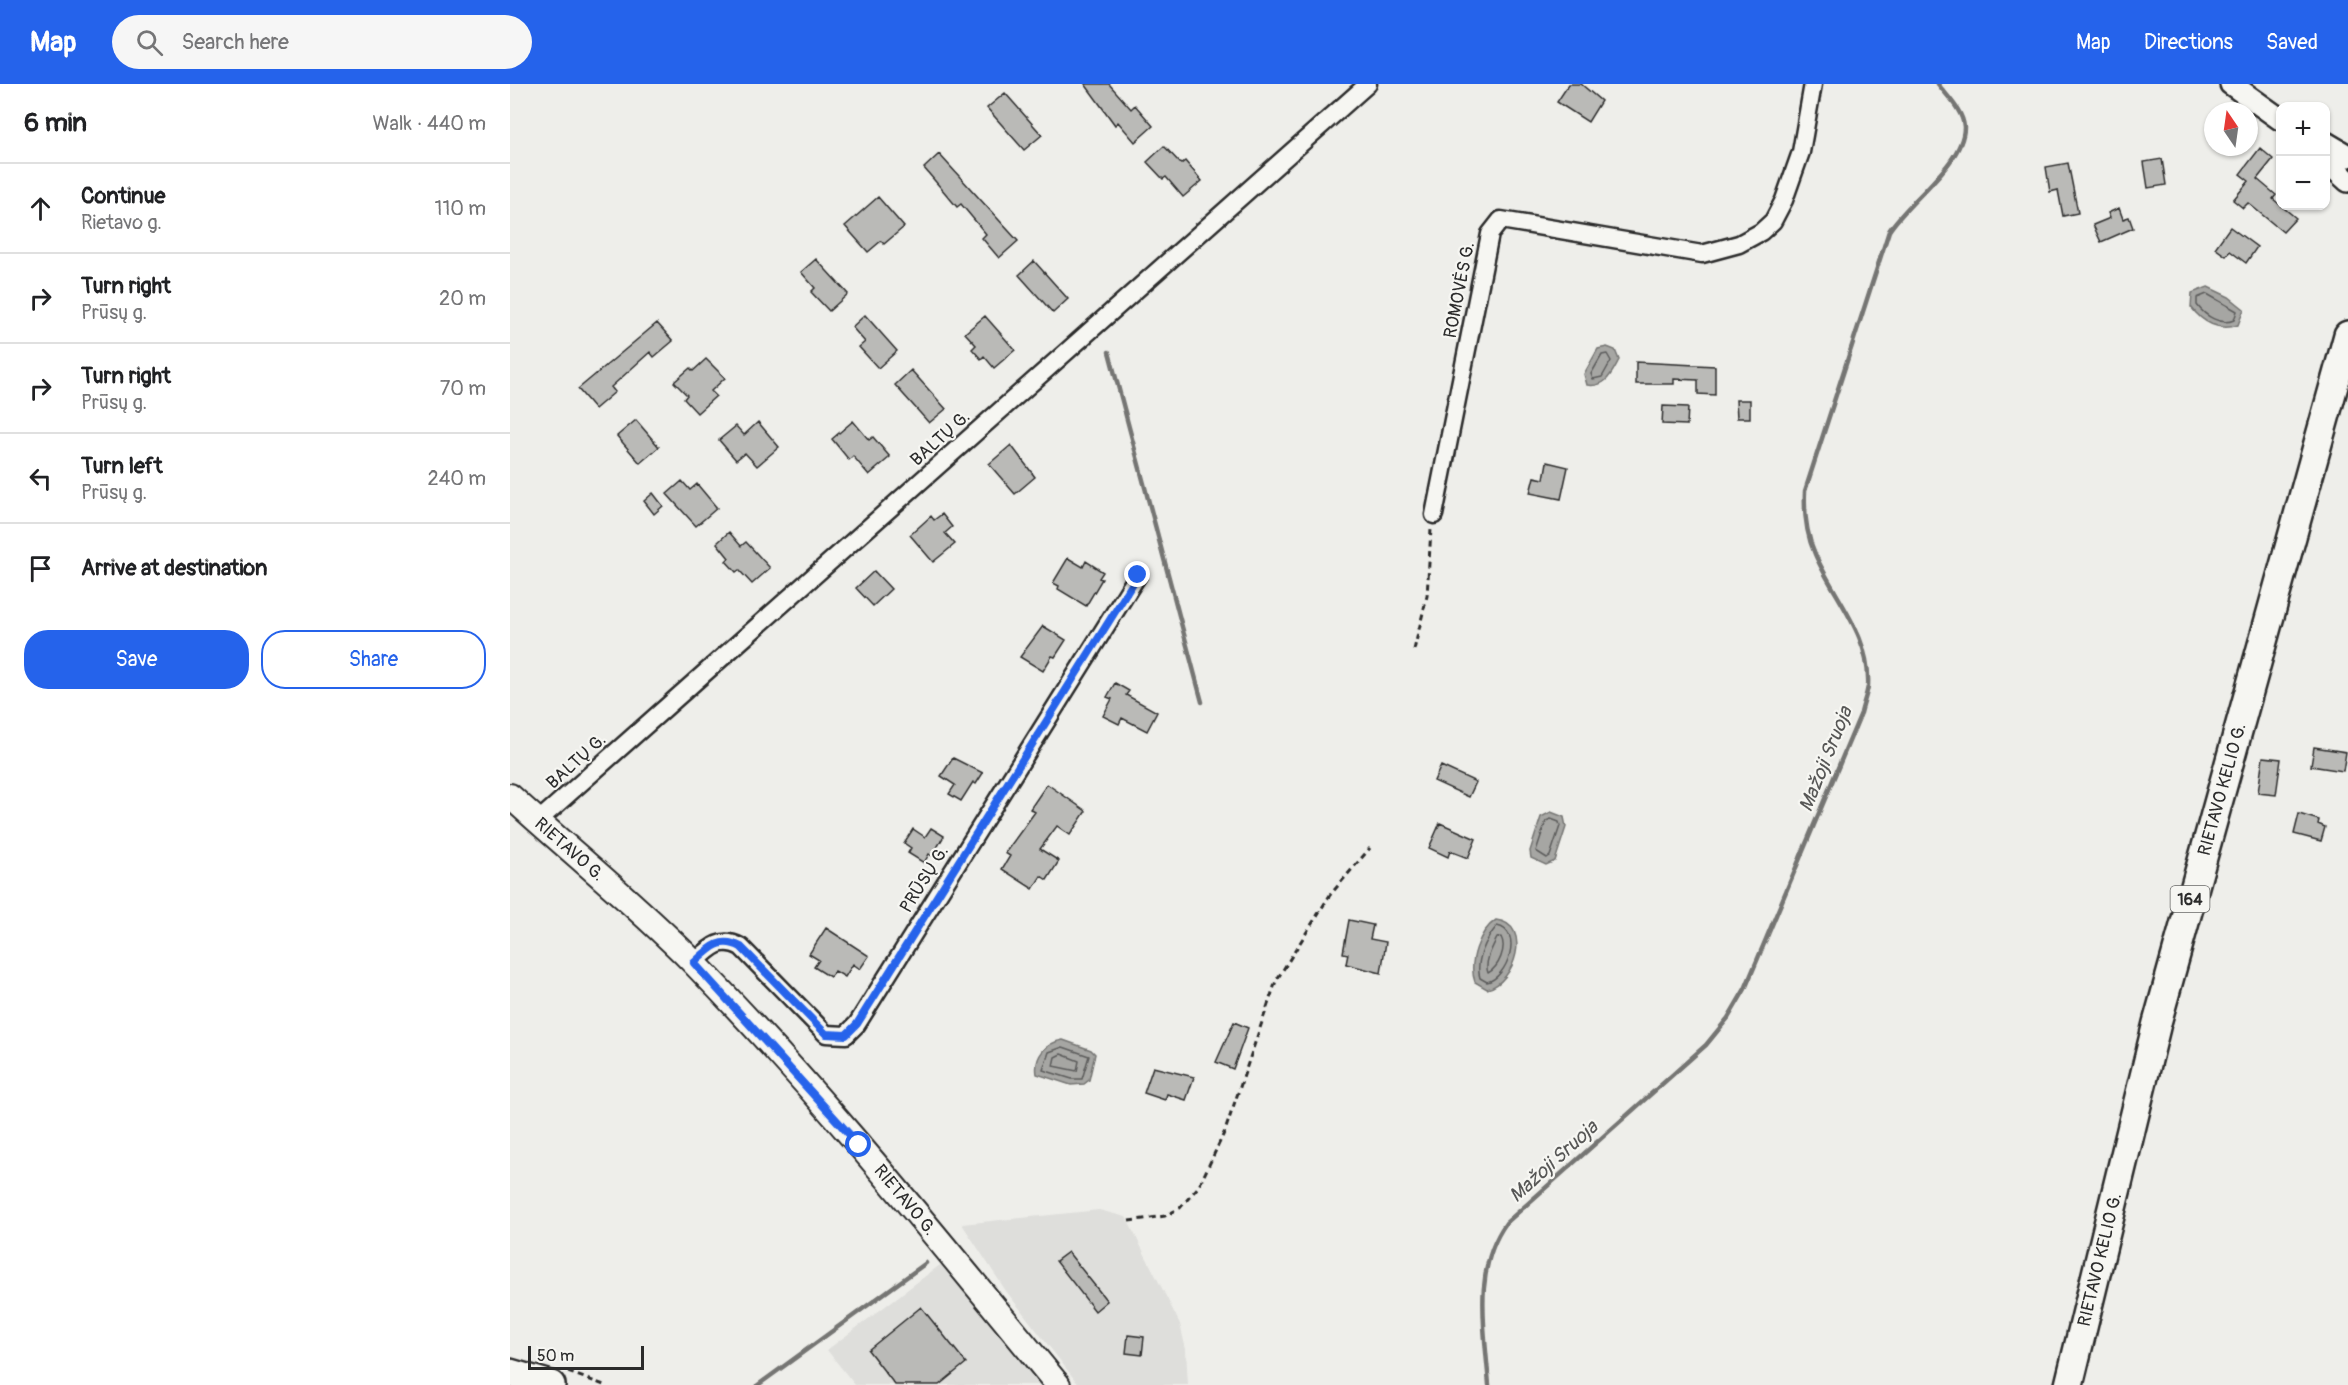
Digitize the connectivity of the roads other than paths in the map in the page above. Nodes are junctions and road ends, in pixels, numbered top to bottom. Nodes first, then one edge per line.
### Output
1 (1368, 84) edge
2 (1813, 84) edge
3 (2230, 84) edge
4 (2276, 116) edge
5 (2330, 147) edge
6 (2342, 156) edge
7 (2348, 181) edge
8 (2348, 335) edge
9 (1434, 515) road end
10 (1138, 575) dead end
11 (510, 796) edge
12 (537, 821) junction
13 (694, 963) junction
14 (510, 1373) edge
15 (551, 1385) edge
16 (1058, 1385) edge
17 (2068, 1385) edge

1 - 12 street, BALTŲ G.
2 - 9 street, ROMOVĖS G.
3 - 4 street
5 - 6 street
6 - 7 street
8 - 17 main road, RIETAVO KELIO G. / 164
10 - 13 street, PRŪSŲ G.
11 - 12 main road, RIETAVO G.
12 - 13 main road, RIETAVO G.
13 - 16 main road, RIETAVO G.
14 - 15 main road

